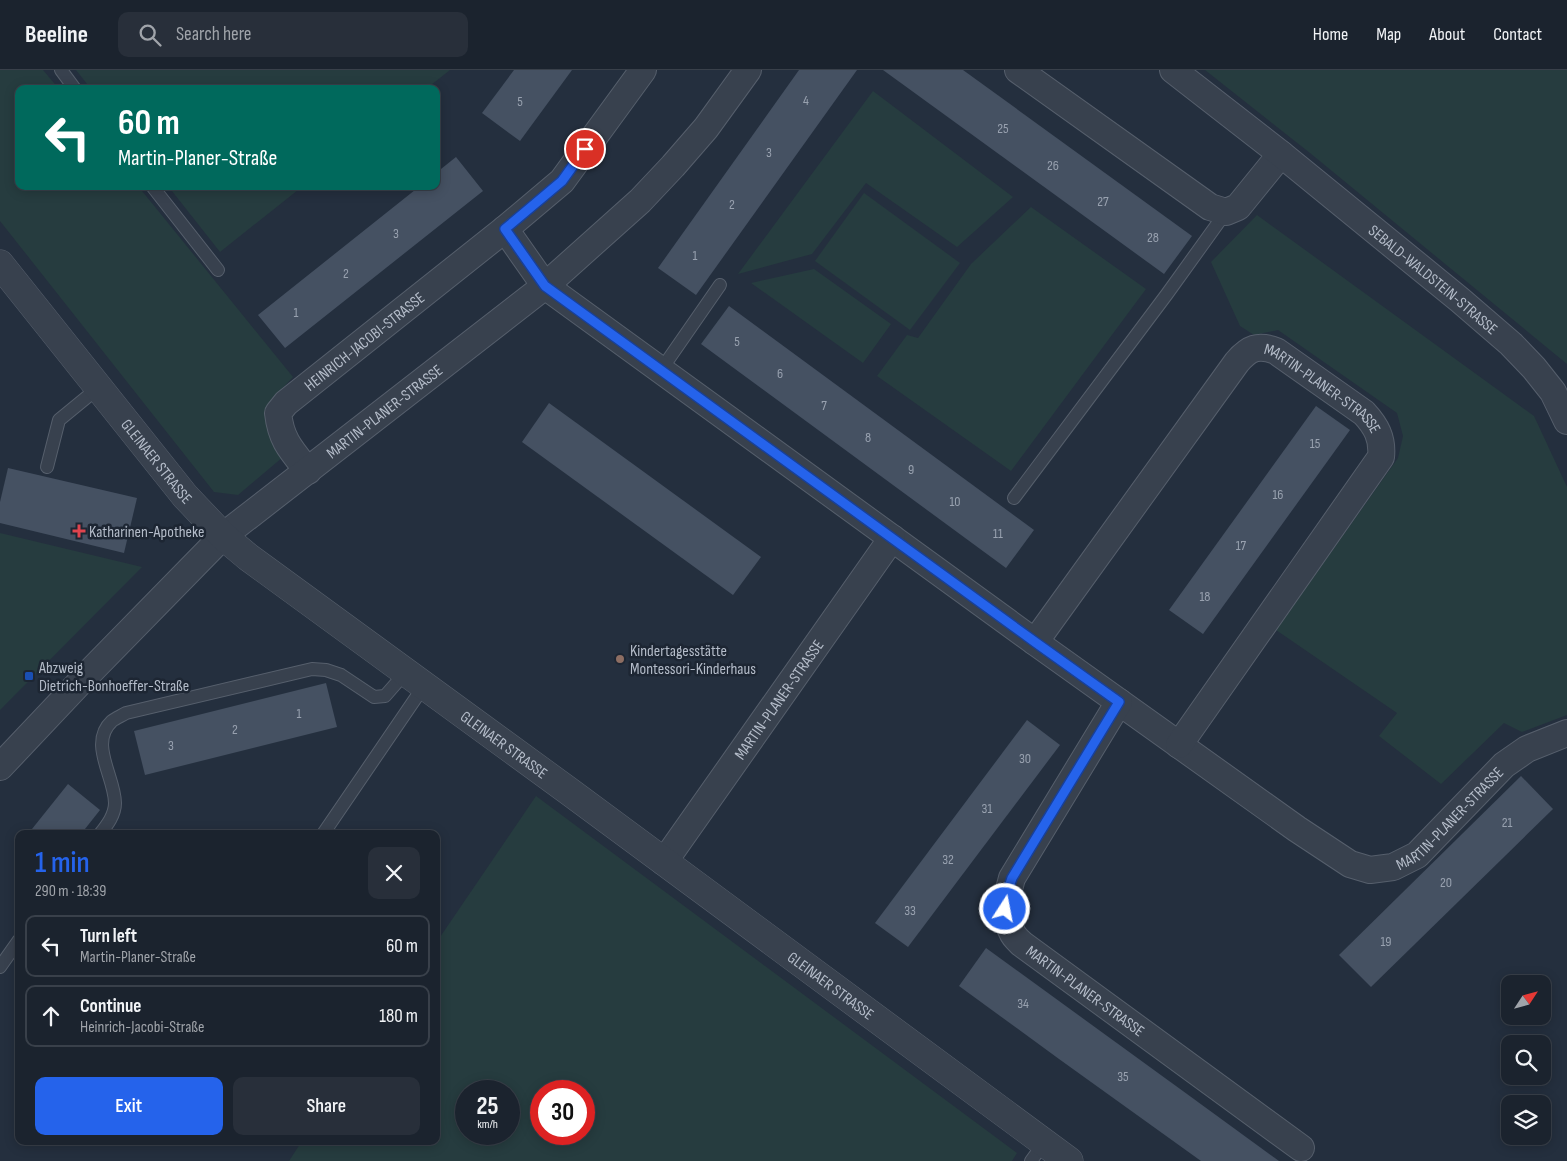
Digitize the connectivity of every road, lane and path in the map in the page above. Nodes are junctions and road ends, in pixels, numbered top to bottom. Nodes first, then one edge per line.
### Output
1 (60, 70) edge
2 (643, 70) edge
3 (748, 70) edge
4 (1018, 70) edge
5 (1173, 70) edge
6 (72, 85) edge
7 (1281, 154) junction
8 (155, 190) edge
9 (1226, 212) junction
10 (505, 229) junction
11 (0, 264) edge
12 (218, 270) dead end
13 (720, 285) dead end
14 (545, 286) junction
15 (661, 370) junction
16 (98, 388) junction
17 (1567, 421) edge
18 (47, 467) dead end
19 (308, 470) junction
20 (1014, 498) dead end
21 (223, 536) junction
22 (892, 538) junction
23 (1035, 642) junction
24 (415, 679) junction
25 (1119, 702) junction
26 (1567, 733) edge
27 (1179, 745) junction
28 (0, 767) edge
29 (103, 830) edge
30 (325, 830) edge
31 (664, 862) junction
32 (15, 946) edge
33 (0, 967) edge
34 (1301, 1148) dead end
35 (1037, 1152) edge
36 (1069, 1161) edge

1 - 6 lane
2 - 10 street, HEINRICH-JACOBI-STRASSE
3 - 14 street, MARTIN-PLANER-STRASSE
4 - 9 street
5 - 7 street, SEBALD-WALDSTEIN-STRASSE
7 - 9 street
7 - 17 street, SEBALD-WALDSTEIN-STRASSE
8 - 12 lane
9 - 20 lane
10 - 14 street
10 - 19 street, HEINRICH-JACOBI-STRASSE
11 - 16 street, GLEINAER STRASSE
13 - 15 lane
14 - 15 street, MARTIN-PLANER-STRASSE
14 - 19 street, MARTIN-PLANER-STRASSE
15 - 22 street, MARTIN-PLANER-STRASSE
16 - 18 lane
16 - 21 street, GLEINAER STRASSE
19 - 21 street, MARTIN-PLANER-STRASSE
21 - 24 street, GLEINAER STRASSE
21 - 28 street, MARTIN-PLANER-STRASSE
22 - 23 street, MARTIN-PLANER-STRASSE
22 - 31 street, MARTIN-PLANER-STRASSE
23 - 25 street, MARTIN-PLANER-STRASSE
23 - 27 street, MARTIN-PLANER-STRASSE
24 - 29 lane
24 - 30 lane
24 - 31 street, GLEINAER STRASSE
25 - 27 street, MARTIN-PLANER-STRASSE
25 - 34 street, MARTIN-PLANER-STRASSE
26 - 27 street, MARTIN-PLANER-STRASSE
31 - 35 street, GLEINAER STRASSE
32 - 33 lane
35 - 36 street, GLEINAER STRASSE

